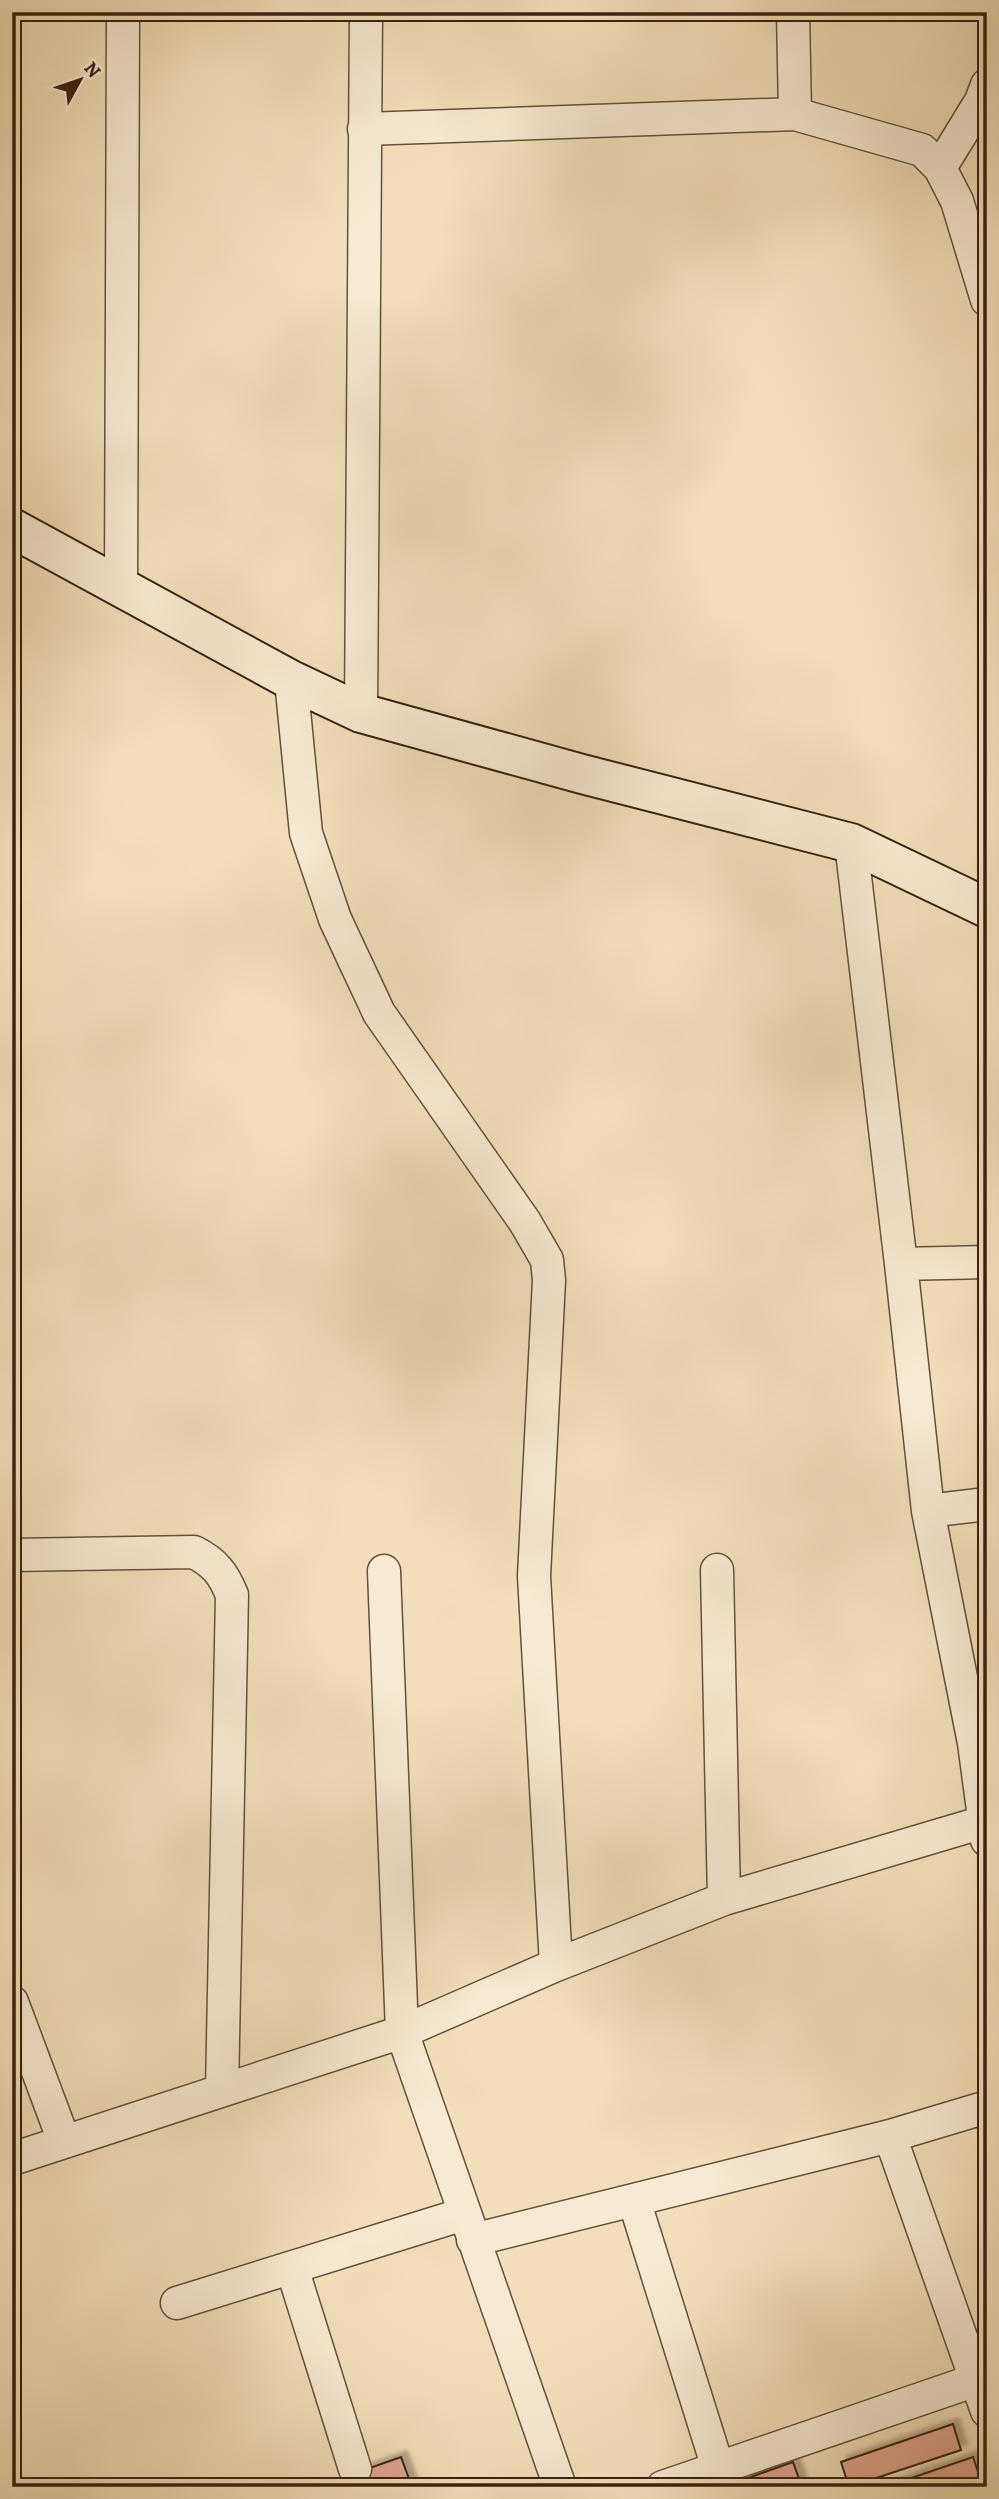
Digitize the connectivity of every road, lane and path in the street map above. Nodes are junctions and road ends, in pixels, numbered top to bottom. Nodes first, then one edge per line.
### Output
1 (123, 12) edge
2 (366, 12) edge
3 (793, 12) edge
4 (987, 85) edge
5 (795, 114) junction
6 (364, 129) junction
7 (940, 168) junction
8 (987, 300) edge
9 (12, 528) edge
10 (121, 589) junction
11 (290, 680) junction
12 (361, 713) junction
13 (851, 843) junction
14 (987, 908) edge
15 (987, 1262) edge
16 (901, 1264) junction
17 (987, 1504) edge
18 (928, 1511) junction
19 (12, 1555) edge
20 (717, 1570) dead end
21 (384, 1571) dead end
22 (980, 1742) edge
23 (986, 1827) edge
24 (724, 1899) junction
25 (556, 1965) junction
26 (12, 2001) edge
27 (402, 2032) junction
28 (222, 2090) junction
29 (987, 2107) edge
30 (890, 2136) junction
31 (64, 2141) junction
32 (12, 2159) edge
33 (634, 2200) junction
34 (468, 2227) junction
35 (292, 2268) junction
36 (177, 2303) dead end
37 (976, 2380) junction
38 (987, 2411) edge
39 (719, 2468) junction
40 (355, 2469) dead end
41 (560, 2487) edge
42 (663, 2487) edge

1 - 10 street
2 - 6 street
3 - 5 street
4 - 7 street
5 - 6 street
5 - 7 street
6 - 12 street
7 - 8 street
9 - 10 street
10 - 11 street
11 - 12 street
11 - 25 street
12 - 13 street
13 - 14 street
13 - 16 street
15 - 16 street
16 - 18 street
17 - 18 street
18 - 22 street
19 - 28 street
20 - 24 street
21 - 27 street
22 - 23 street
23 - 24 street
24 - 25 street
25 - 27 street
26 - 31 street
27 - 28 street
27 - 34 street
28 - 31 street
29 - 30 street
30 - 33 street
30 - 37 street
31 - 32 street
33 - 34 street
33 - 39 street
34 - 35 street
34 - 41 street
35 - 36 street
35 - 40 street
37 - 38 street
37 - 39 street
39 - 42 street

